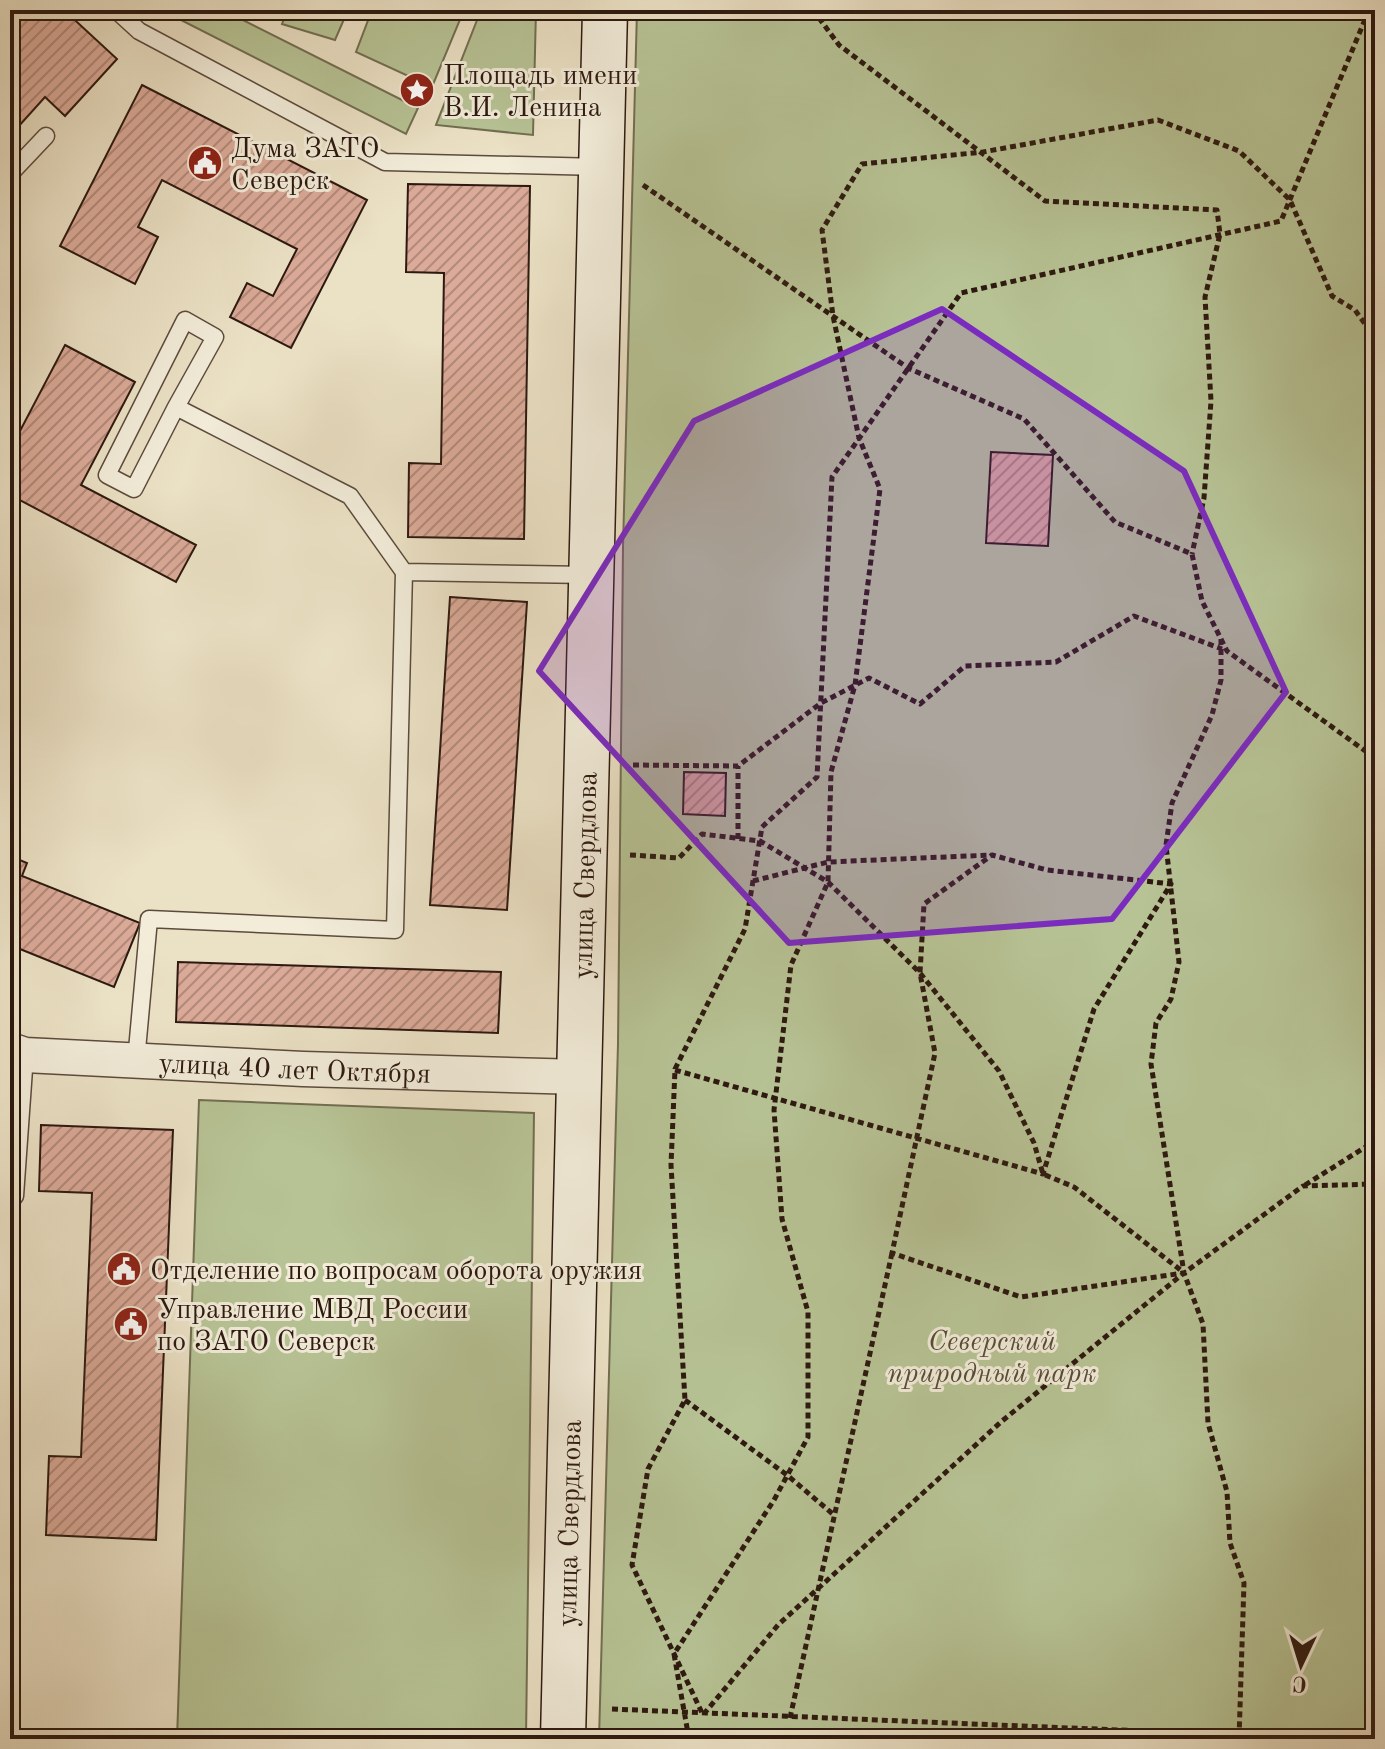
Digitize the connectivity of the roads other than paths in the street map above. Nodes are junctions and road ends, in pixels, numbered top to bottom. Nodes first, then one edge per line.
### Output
1 (116, 10) edge
2 (605, 10) edge
3 (46, 136) dead end
4 (603, 167) junction
5 (10, 174) edge
6 (176, 407) junction
7 (404, 572) junction
8 (594, 575) junction
9 (18, 1053) edge
10 (136, 1061) junction
11 (581, 1077) junction
12 (10, 1201) edge
13 (563, 1739) edge

1 - 4 lane
2 - 4 street, улица Свердлова
3 - 5 lane
4 - 8 street, улица Свердлова
6 - 6 lane
6 - 7 lane
7 - 8 lane
7 - 10 lane
8 - 11 street, улица Свердлова
9 - 10 street, улица 40 лет Октября
9 - 12 lane
10 - 11 street, улица 40 лет Октября
11 - 13 street, улица Свердлова

